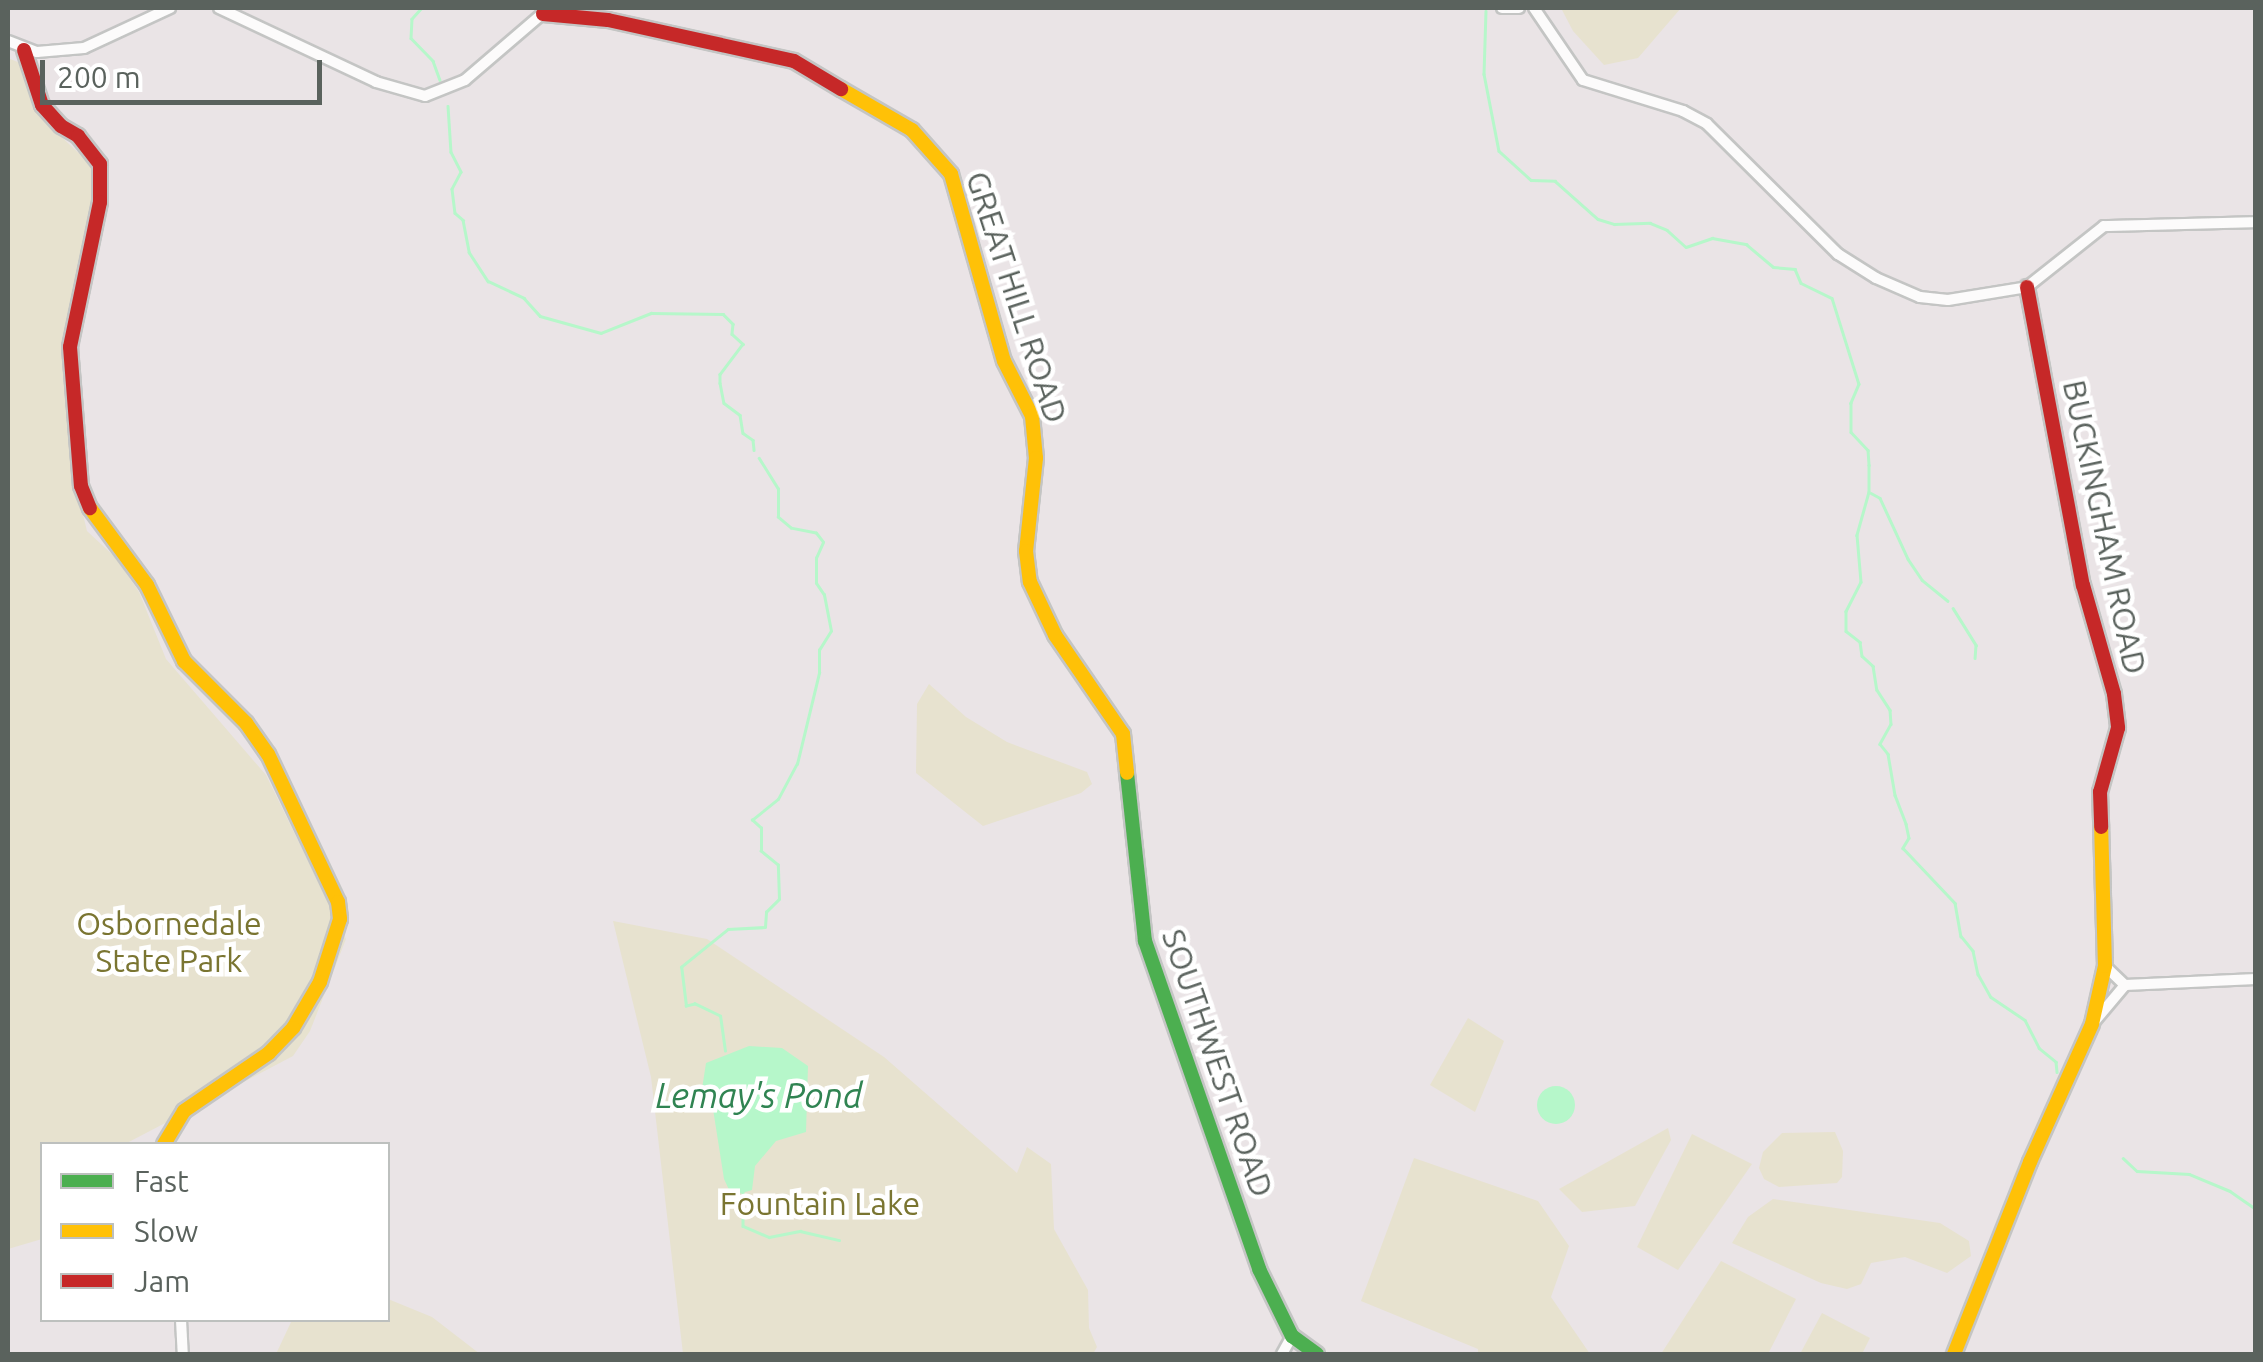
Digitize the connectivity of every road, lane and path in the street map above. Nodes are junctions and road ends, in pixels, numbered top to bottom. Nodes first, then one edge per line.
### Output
1 (170, 8) edge
2 (219, 8) edge
3 (1502, 8) edge
4 (1518, 8) edge
5 (1534, 8) edge
6 (546, 11) edge
7 (8, 42) edge
8 (24, 50) junction
9 (2256, 222) edge
10 (2027, 287) junction
11 (1132, 798) joint
12 (2105, 966) junction
13 (2256, 980) edge
14 (2125, 985) junction
15 (2092, 1024) junction
16 (165, 1142) edge
17 (181, 1322) edge
18 (1292, 1336) junction
19 (183, 1354) edge
20 (1282, 1354) edge
21 (1317, 1354) edge
22 (1954, 1354) edge

1 - 8 street
2 - 6 street
3 - 4 street
5 - 10 street
6 - 11 street, GREAT HILL ROAD
7 - 8 street
8 - 16 street
9 - 10 street
10 - 12 street, BUCKINGHAM ROAD
11 - 18 street, SOUTHWEST ROAD
12 - 14 street
12 - 15 street, BUCKINGHAM ROAD
13 - 14 street
14 - 15 street
15 - 22 street, BUCKINGHAM ROAD
17 - 19 street
18 - 20 street
18 - 21 street, SOUTHWEST ROAD

